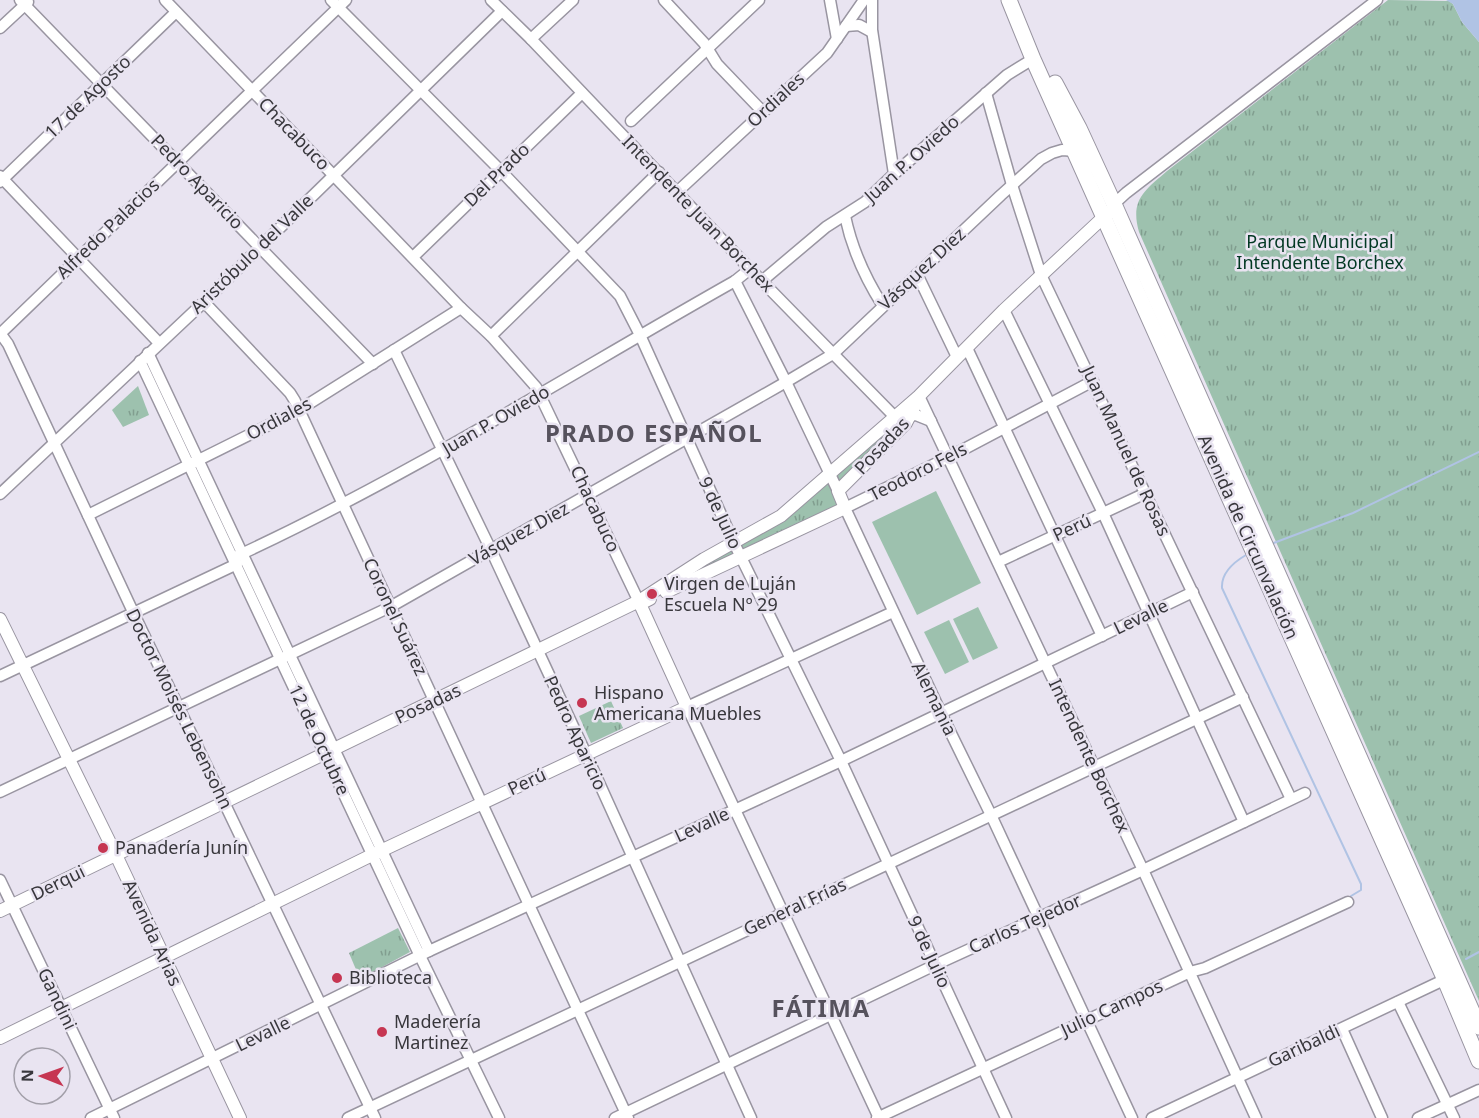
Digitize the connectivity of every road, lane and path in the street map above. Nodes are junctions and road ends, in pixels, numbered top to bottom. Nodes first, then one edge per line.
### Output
1 (491, 0) edge
2 (573, 0) edge
3 (664, 0) edge
4 (759, 0) edge
5 (830, 0) edge
6 (864, 0) edge
7 (872, 0) edge
8 (1377, 0) edge
9 (25, 2) edge
10 (338, 3) edge
11 (171, 4) edge
12 (1012, 7) edge
13 (502, 11) junction
14 (846, 26) junction
15 (0, 28) edge
16 (872, 32) junction
17 (531, 39) junction
18 (837, 39) junction
19 (708, 49) junction
20 (1033, 59) junction
21 (102, 84) junction
22 (252, 91) junction
23 (420, 91) junction
24 (582, 93) junction
25 (986, 93) junction
26 (763, 112) junction
27 (631, 121) dead end
28 (1076, 151) junction
29 (178, 162) junction
30 (501, 171) junction
31 (659, 172) junction
32 (333, 174) junction
33 (894, 174) junction
34 (1, 179) edge
35 (1012, 185) junction
36 (677, 192) junction
37 (1114, 204) junction
38 (845, 216) junction
39 (1105, 217) junction
40 (260, 247) junction
41 (578, 251) junction
42 (412, 257) junction
43 (78, 258) junction
44 (750, 269) junction
45 (917, 274) junction
46 (1041, 275) junction
47 (735, 281) junction
48 (762, 281) junction
49 (204, 302) junction
50 (883, 306) junction
51 (461, 308) junction
52 (1004, 310) junction
53 (0, 333) edge
54 (640, 335) junction
55 (492, 336) junction
56 (159, 343) junction
57 (394, 350) junction
58 (962, 353) junction
59 (833, 354) junction
60 (144, 357) junction
61 (373, 364) junction
62 (1093, 381) junction
63 (786, 382) junction
64 (541, 395) junction
65 (919, 396) junction
66 (1049, 403) junction
67 (299, 410) junction
68 (895, 417) junction
69 (910, 417) junction
70 (931, 421) junction
71 (1005, 428) junction
72 (686, 439) junction
73 (54, 443) junction
74 (442, 451) junction
75 (949, 458) junction
76 (195, 462) junction
77 (830, 474) junction
78 (838, 491) junction
79 (1146, 493) junction
80 (0, 494) edge
81 (588, 495) junction
82 (342, 506) junction
83 (845, 508) junction
84 (1103, 513) junction
85 (88, 515) junction
86 (1055, 535) junction
87 (734, 543) junction
88 (491, 550) junction
89 (741, 556) junction
90 (238, 558) junction
91 (998, 562) junction
92 (1193, 592) junction
93 (639, 603) junction
94 (390, 607) junction
95 (893, 612) junction
96 (134, 614) junction
97 (1148, 614) junction
98 (0, 619) edge
99 (1102, 636) junction
100 (538, 652) junction
101 (286, 657) junction
102 (790, 659) junction
103 (1045, 662) junction
104 (23, 666) junction
105 (0, 676) edge
106 (1243, 697) junction
107 (434, 701) junction
108 (687, 707) junction
109 (178, 708) junction
110 (941, 713) junction
111 (1198, 718) junction
112 (329, 751) junction
113 (586, 754) junction
114 (68, 760) junction
115 (841, 761) junction
116 (1094, 767) junction
117 (0, 792) edge
118 (1305, 793) dead end
119 (1291, 799) junction
120 (224, 802) junction
121 (481, 803) junction
122 (735, 810) junction
123 (991, 815) junction
124 (1244, 822) junction
125 (377, 852) junction
126 (116, 855) junction
127 (632, 857) junction
128 (887, 863) junction
129 (1143, 870) junction
130 (0, 880) edge
131 (1348, 902) dead end
132 (273, 904) junction
133 (12, 905) junction
134 (528, 905) junction
135 (0, 911) edge
136 (783, 912) junction
137 (1040, 918) junction
138 (424, 953) junction
139 (164, 958) junction
140 (679, 961) junction
141 (935, 964) junction
142 (1191, 972) junction
143 (1450, 977) junction
144 (1398, 1002) junction
145 (321, 1005) junction
146 (61, 1008) junction
147 (577, 1009) junction
148 (830, 1014) junction
149 (1087, 1020) junction
150 (1479, 1027) edge
151 (1341, 1029) junction
152 (0, 1038) edge
153 (212, 1059) junction
154 (471, 1060) junction
155 (1479, 1061) edge
156 (725, 1064) junction
157 (983, 1068) junction
158 (1238, 1078) junction
159 (1479, 1090) edge
160 (1448, 1104) junction
161 (372, 1113) edge
162 (112, 1114) edge
163 (623, 1116) edge
164 (91, 1118) edge
165 (240, 1118) edge
166 (348, 1118) edge
167 (499, 1118) edge
168 (751, 1118) edge
169 (879, 1118) edge
170 (1006, 1118) edge
171 (1132, 1118) edge
172 (1152, 1118) edge
173 (1256, 1118) edge
174 (1382, 1118) edge
175 (1418, 1118) edge
176 (1454, 1118) edge

1 - 13 street, Intendente Juan Borchex
2 - 17 street
3 - 19 street
4 - 19 street
5 - 18 street
6 - 14 street, Ordiales
7 - 16 street
8 - 37 street
9 - 15 street
9 - 21 street, Pedro Aparicio
10 - 22 street, Alfredo Palacios
10 - 23 street, 9 de Julio
11 - 21 street, 17 de Agosto
11 - 22 street, Chacabuco
12 - 20 highway, Avenida de Circunvalación
12 - 37 highway, Avenida de Circunvalación
13 - 17 street, Intendente Juan Borchex
13 - 23 street, Aristóbulo del Valle
14 - 16 street
14 - 18 street, Ordiales
16 - 33 street
17 - 24 street, Intendente Juan Borchex
18 - 26 street, Ordiales
19 - 26 street
19 - 27 street
20 - 25 street, Juan P. Oviedo
20 - 28 highway, Avenida de Circunvalación
21 - 29 street, Pedro Aparicio
21 - 34 street, 17 de Agosto
22 - 29 street, Alfredo Palacios
22 - 32 street, Chacabuco
23 - 30 street, 9 de Julio
23 - 32 street, Aristóbulo del Valle
24 - 30 street, Del Prado
24 - 31 street, Intendente Juan Borchex
25 - 33 street, Juan P. Oviedo
25 - 35 street, Juan Manuel de Rosas
26 - 36 street, Ordiales
28 - 35 street, Vásquez Diez
28 - 39 highway, Avenida de Circunvalación
29 - 40 street, Pedro Aparicio
29 - 43 street, Alfredo Palacios
30 - 41 street, 9 de Julio
30 - 42 street, Del Prado
31 - 36 street, Intendente Juan Borchex
31 - 41 street
32 - 40 street, Aristóbulo del Valle
32 - 42 street, Chacabuco
33 - 38 street, Juan P. Oviedo
34 - 43 street
35 - 45 street, Vásquez Diez
35 - 46 street, Juan Manuel de Rosas
36 - 44 street, Intendente Juan Borchex
37 - 39 main road, Posadas
37 - 143 highway, Avenida de Circunvalación
38 - 48 street, Juan P. Oviedo
38 - 50 street
39 - 46 main road, Posadas
39 - 143 highway, Avenida de Circunvalación
40 - 49 street, Aristóbulo del Valle
40 - 61 street, Pedro Aparicio
41 - 54 street, 9 de Julio
41 - 55 street
42 - 51 street, Chacabuco
43 - 53 street, Alfredo Palacios
43 - 56 street
44 - 47 street, Juan P. Oviedo
44 - 48 street, Intendente Juan Borchex
45 - 50 street, Vásquez Diez
45 - 58 street
46 - 52 main road, Posadas
46 - 62 street, Juan Manuel de Rosas
47 - 54 street, Juan P. Oviedo
47 - 63 street, Alemania
48 - 59 street, Intendente Juan Borchex
49 - 56 street, Aristóbulo del Valle
49 - 67 street, Coronel Suárez
50 - 59 street, Vásquez Diez
51 - 55 street, Chacabuco
51 - 57 street, Ordiales
52 - 58 main road, Posadas
52 - 66 street
53 - 73 street, Doctor Moisés Lebensohn
54 - 64 street, Juan P. Oviedo
54 - 72 street, 9 de Julio
55 - 64 street, Chacabuco
56 - 60 street, Aristóbulo del Valle
57 - 61 street, Ordiales
57 - 74 street, Pedro Aparicio
58 - 65 main road, Posadas
58 - 71 street
59 - 63 street, Vásquez Diez
59 - 68 street, Intendente Juan Borchex
60 - 73 street, Aristóbulo del Valle
60 - 76 street, 12 de Octubre
61 - 67 street, Ordiales
62 - 66 street, Teodoro Fels
62 - 79 street, Juan Manuel de Rosas
63 - 72 street, Vásquez Diez
63 - 77 street, Alemania
64 - 74 street, Juan P. Oviedo
64 - 81 street, Chacabuco
65 - 68 main road, Posadas
65 - 69 main road, Posadas
65 - 70 street, Intendente Borchex
66 - 71 street, Teodoro Fels
66 - 84 street
67 - 76 street, Ordiales
67 - 82 street, Coronel Suárez
68 - 69 street
68 - 77 main road, Posadas
69 - 70 street
69 - 78 main road, Posadas
70 - 75 street, Intendente Borchex
71 - 75 street, Teodoro Fels
71 - 86 street
72 - 81 street, Vásquez Diez
72 - 87 street, 9 de Julio
73 - 80 street, Aristóbulo del Valle
73 - 85 street, Doctor Moisés Lebensohn
74 - 82 street, Juan P. Oviedo
74 - 88 street, Pedro Aparicio
75 - 83 street, Teodoro Fels
75 - 91 street, Intendente Borchex
76 - 85 street, Ordiales
76 - 90 street, 12 de Octubre
77 - 78 street, Alemania
77 - 87 main road, Posadas
78 - 83 main road, Alemania
79 - 84 street, Perú
79 - 92 street, Juan Manuel de Rosas
81 - 88 street, Vásquez Diez
81 - 93 street, Chacabuco
82 - 90 street, Juan P. Oviedo
82 - 94 street, Coronel Suárez
83 - 89 main road, Teodoro Fels
83 - 95 street, Alemania
84 - 86 street, Perú
84 - 97 street
85 - 96 street, Doctor Moisés Lebensohn
86 - 91 street, Perú
86 - 99 street
87 - 89 street, 9 de Julio
87 - 93 main road, Posadas
88 - 94 street, Vásquez Diez
88 - 100 street, Pedro Aparicio
89 - 93 main road, Posadas
89 - 102 street, 9 de Julio
90 - 96 street, Juan P. Oviedo
90 - 101 street, 12 de Octubre
91 - 103 street, Intendente Borchex
92 - 97 street, Levalle
92 - 106 street, Juan Manuel de Rosas
93 - 100 main road, Posadas
93 - 108 main road, Chacabuco
94 - 101 street, Vásquez Diez
94 - 107 street, Coronel Suárez
95 - 102 street, Perú
95 - 110 street, Alemania
96 - 104 street, Juan P. Oviedo
96 - 109 street, Doctor Moisés Lebensohn
97 - 99 street, Levalle
97 - 111 street
98 - 104 main road, Avenida Arias
99 - 103 street, Levalle
100 - 107 main road, Posadas
100 - 113 street, Pedro Aparicio
101 - 109 street, Vásquez Diez
101 - 112 street, 12 de Octubre
102 - 108 street, Perú
102 - 115 street, 9 de Julio
103 - 110 street, Levalle
103 - 116 street, Intendente Borchex
104 - 105 street, Juan P. Oviedo
104 - 114 main road, Avenida Arias
106 - 111 street, General Frías
106 - 119 street, Juan Manuel de Rosas
107 - 112 main road, Posadas
107 - 121 street, Coronel Suárez
108 - 113 main road, Perú
108 - 122 street, Chacabuco
109 - 114 street, Vásquez Diez
109 - 120 street, Doctor Moisés Lebensohn
110 - 115 street, Levalle
110 - 123 street, Alemania
111 - 116 street, General Frías
111 - 124 street
112 - 120 main road, Posadas
112 - 125 street, 12 de Octubre
113 - 121 main road, Perú
113 - 127 street, Pedro Aparicio
114 - 117 street, Vásquez Diez
114 - 126 main road, Avenida Arias
115 - 122 street, Levalle
115 - 128 street, 9 de Julio
116 - 123 street, General Frías
116 - 129 street, Intendente Borchex
118 - 119 street, Carlos Tejedor
119 - 124 street, Carlos Tejedor
120 - 126 main road, Posadas
120 - 132 street, Doctor Moisés Lebensohn
121 - 125 main road, Perú
121 - 134 street, Coronel Suárez
122 - 127 street, Levalle
122 - 136 street, Chacabuco
123 - 128 street, General Frías
123 - 137 street, Alemania
124 - 129 street, Carlos Tejedor
125 - 132 main road, Perú
125 - 138 street, 12 de Octubre
126 - 133 main road, Derqui
126 - 139 main road, Avenida Arias
127 - 134 street, Levalle
127 - 140 street, Pedro Aparicio
128 - 136 street, General Frías
128 - 141 street, 9 de Julio
129 - 137 street, Carlos Tejedor
129 - 142 street, Intendente Borchex
130 - 133 street, Gandini
131 - 142 street, Julio Campos
132 - 139 main road, Perú
132 - 145 street, Doctor Moisés Lebensohn
133 - 135 main road, Derqui
133 - 146 street, Gandini
134 - 138 street, Levalle
134 - 147 street, Coronel Suárez
136 - 140 street, General Frías
136 - 148 street, Chacabuco
137 - 141 street, Carlos Tejedor
137 - 149 street, Alemania
138 - 145 street, Levalle
138 - 154 street, 12 de Octubre
139 - 146 main road, Perú
139 - 153 main road, Avenida Arias
140 - 147 street, General Frías
140 - 156 street, Pedro Aparicio
141 - 148 street, Carlos Tejedor
141 - 157 street, 9 de Julio
142 - 149 street, Julio Campos
142 - 158 street, Intendente Borchex
143 - 144 street, Garibaldi
143 - 150 highway, Avenida de Circunvalación
143 - 155 highway, Avenida de Circunvalación
144 - 151 street, Garibaldi
144 - 160 street
145 - 153 street, Levalle
145 - 161 street, Doctor Moisés Lebensohn
146 - 152 main road, Perú
146 - 162 street, Gandini
147 - 154 street, General Frías
147 - 163 street, Coronel Suárez
148 - 156 street, Carlos Tejedor
148 - 169 street, Chacabuco
149 - 157 street, Julio Campos
149 - 171 street, Alemania
151 - 158 street, Garibaldi
151 - 174 street
153 - 162 street, Levalle
153 - 165 main road, Avenida Arias
154 - 161 street, General Frías
154 - 167 street, 12 de Octubre
156 - 163 street, Carlos Tejedor
156 - 168 street, Pedro Aparicio
157 - 169 street, Julio Campos
157 - 170 street, 9 de Julio
158 - 172 street, Garibaldi
158 - 173 street, Intendente Borchex
159 - 160 street
160 - 175 street
160 - 176 street
161 - 166 street, General Frías
162 - 164 street, Levalle

